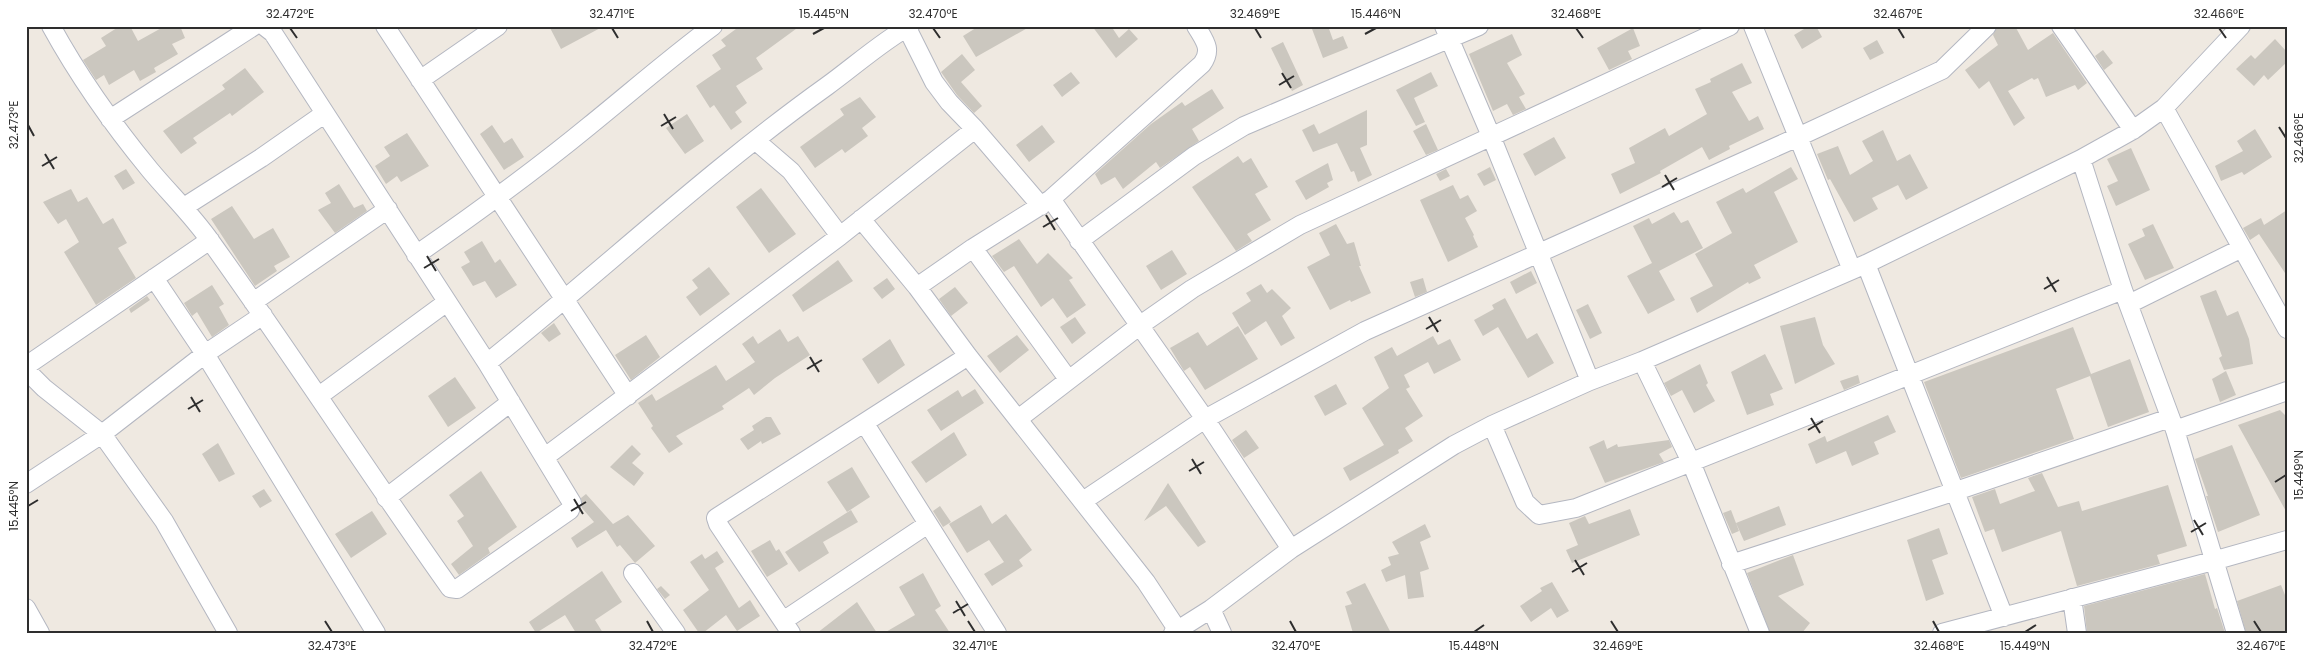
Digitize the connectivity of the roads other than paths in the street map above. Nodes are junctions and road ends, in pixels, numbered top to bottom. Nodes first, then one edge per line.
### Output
1 (254, 26) edge
2 (385, 26) edge
3 (498, 26) edge
4 (713, 26) edge
5 (1196, 26) edge
6 (1479, 26) edge
7 (1730, 26) edge
8 (1753, 26) edge
9 (1987, 26) edge
10 (2061, 26) edge
11 (2241, 26) edge
12 (55, 27) edge
13 (908, 27) edge
14 (273, 28) edge
15 (1446, 33) edge
16 (420, 80) junction
17 (2164, 108) junction
18 (324, 114) junction
19 (110, 119) junction
20 (975, 129) junction
21 (2133, 130) junction
22 (1491, 136) junction
23 (1798, 138) junction
24 (756, 141) junction
25 (2081, 159) junction
26 (497, 199) junction
27 (1046, 202) junction
28 (184, 207) junction
29 (388, 209) junction
30 (861, 219) junction
31 (840, 236) junction
32 (210, 240) junction
33 (1079, 241) junction
34 (973, 248) junction
35 (2240, 249) junction
36 (1539, 253) junction
37 (416, 255) junction
38 (1859, 267) junction
39 (154, 278) junction
40 (917, 287) junction
41 (2126, 297) junction
42 (565, 301) junction
43 (447, 302) junction
44 (258, 309) junction
45 (1139, 326) junction
46 (2287, 329) edge
47 (204, 354) junction
48 (968, 356) junction
49 (1642, 361) junction
50 (487, 363) junction
51 (26, 366) edge
52 (26, 370) edge
53 (1909, 375) junction
54 (1068, 379) junction
55 (1590, 381) junction
56 (2287, 391) edge
57 (319, 396) junction
58 (628, 396) junction
59 (511, 402) junction
60 (1018, 419) junction
61 (1205, 419) junction
62 (865, 424) junction
63 (2172, 424) junction
64 (1492, 425) junction
65 (102, 434) junction
66 (545, 457) junction
67 (1691, 462) junction
68 (26, 484) edge
69 (1956, 491) junction
70 (386, 498) junction
71 (1083, 501) junction
72 (928, 524) junction
73 (2287, 540) edge
74 (1291, 549) junction
75 (2213, 561) junction
76 (1731, 564) junction
77 (633, 573) dead end
78 (2072, 598) junction
79 (26, 608) edge
80 (1210, 609) junction
81 (2004, 617) junction
82 (787, 627) edge
83 (991, 631) edge
84 (1175, 631) edge
85 (40, 633) edge
86 (228, 633) edge
87 (376, 633) edge
88 (676, 633) edge
89 (1222, 633) edge
90 (1760, 633) edge
91 (1942, 633) edge
92 (2077, 633) edge
93 (2236, 633) edge

1 - 19 street
2 - 16 street
3 - 16 street
4 - 26 street
5 - 27 street
6 - 15 street
7 - 22 street
8 - 23 street
9 - 23 street
10 - 21 street
11 - 17 street
12 - 19 street
13 - 20 street
13 - 24 street
14 - 18 street
15 - 22 street
15 - 33 street
16 - 26 street
17 - 21 street
17 - 35 street
18 - 28 street
18 - 29 street
19 - 28 street
20 - 27 street
20 - 30 street
21 - 25 street
22 - 36 street
22 - 45 street
23 - 36 street
23 - 38 street
24 - 31 street
24 - 42 street
25 - 38 street
25 - 41 street
26 - 37 street
26 - 42 street
27 - 33 street
27 - 34 street
28 - 32 street
29 - 37 street
29 - 44 street
30 - 31 street
30 - 40 street
31 - 58 street
32 - 39 street
32 - 44 street
33 - 45 street
34 - 40 street
34 - 54 street
35 - 41 street
35 - 46 street
36 - 55 street
36 - 61 street
37 - 43 street
38 - 49 street
38 - 53 street
39 - 47 street
39 - 51 street
40 - 48 street
41 - 53 street
41 - 63 street
42 - 50 street
42 - 58 street
43 - 50 street
43 - 57 street
44 - 47 street
44 - 57 street
45 - 54 street
45 - 61 street
47 - 65 street
47 - 87 street
48 - 60 street
48 - 62 street
49 - 55 street
49 - 67 street
50 - 59 street
52 - 65 street
53 - 67 street
53 - 69 street
54 - 60 street
55 - 64 street
56 - 63 street
57 - 70 street
58 - 66 street
59 - 66 street
59 - 70 street
60 - 71 street
61 - 71 street
61 - 74 street
62 - 72 street
62 - 82 street
63 - 69 street
63 - 75 street
64 - 67 street
64 - 74 street
65 - 68 street
65 - 86 street
66 - 70 street
67 - 76 street
69 - 76 street
69 - 81 street
71 - 84 street
72 - 82 street
72 - 83 street
73 - 75 street
74 - 80 street
75 - 78 street
75 - 93 street
76 - 90 street
77 - 88 street
78 - 81 street
78 - 92 street
79 - 85 street
80 - 84 street
80 - 89 street
81 - 91 street

